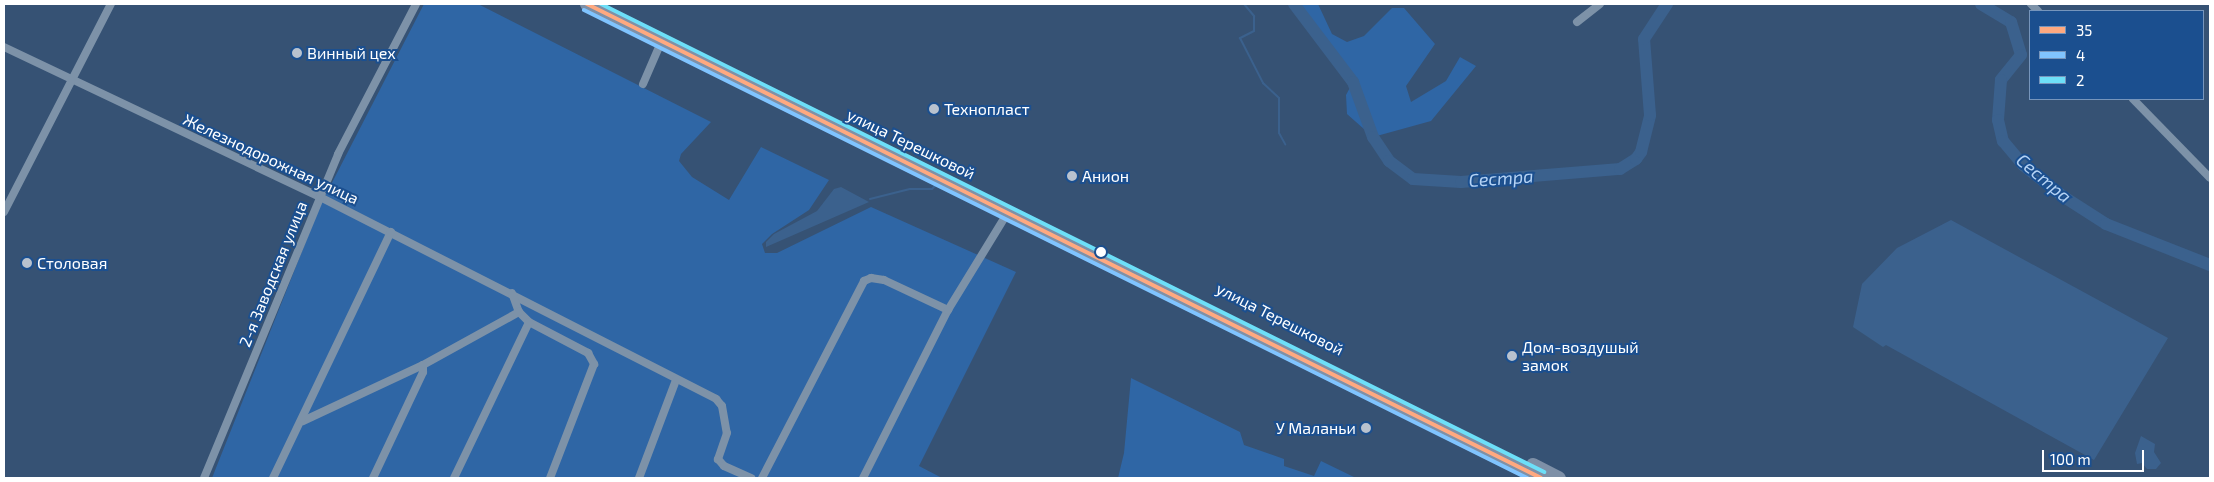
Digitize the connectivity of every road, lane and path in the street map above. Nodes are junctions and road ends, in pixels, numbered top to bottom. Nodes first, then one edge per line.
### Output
1 (111, 4) edge
2 (416, 4) edge
3 (587, 4) edge
4 (608, 4) edge
5 (1600, 4) edge
6 (1578, 22) dead end
7 (662, 40) junction
8 (4, 47) edge
9 (70, 79) junction
10 (643, 84) dead end
11 (2134, 100) edge
12 (2210, 178) edge
13 (320, 197) junction
14 (4, 212) edge
15 (1008, 212) junction
16 (391, 232) junction
17 (512, 293) junction
18 (948, 310) junction
19 (520, 312) junction
20 (529, 322) junction
21 (423, 365) junction
22 (676, 380) junction
23 (303, 421) junction
24 (204, 478) edge
25 (273, 478) edge
26 (373, 478) edge
27 (454, 478) edge
28 (550, 478) edge
29 (639, 478) edge
30 (751, 478) edge
31 (762, 478) edge
32 (863, 478) edge
33 (1541, 478) edge
34 (1559, 478) edge

1 - 9 street
2 - 13 street, 2-я Заводская улица
3 - 7 highway, улица Терешковой
4 - 34 highway, улица Терешковой
5 - 6 street
7 - 10 street
7 - 15 highway, улица Терешковой
8 - 9 street, Железнодорожная улица
9 - 13 street, Железнодорожная улица
9 - 14 street
11 - 12 street
13 - 16 street, Железнодорожная улица
13 - 24 street, 2-я Заводская улица
15 - 18 street
15 - 33 highway, улица Терешковой
16 - 17 street, Железнодорожная улица
16 - 23 street
17 - 19 street
17 - 22 street, Железнодорожная улица
18 - 31 street
18 - 32 street
19 - 20 street
19 - 21 street
20 - 27 street
20 - 28 street
21 - 23 street
21 - 26 street
22 - 29 street
22 - 30 street, Железнодорожная улица
23 - 25 street

